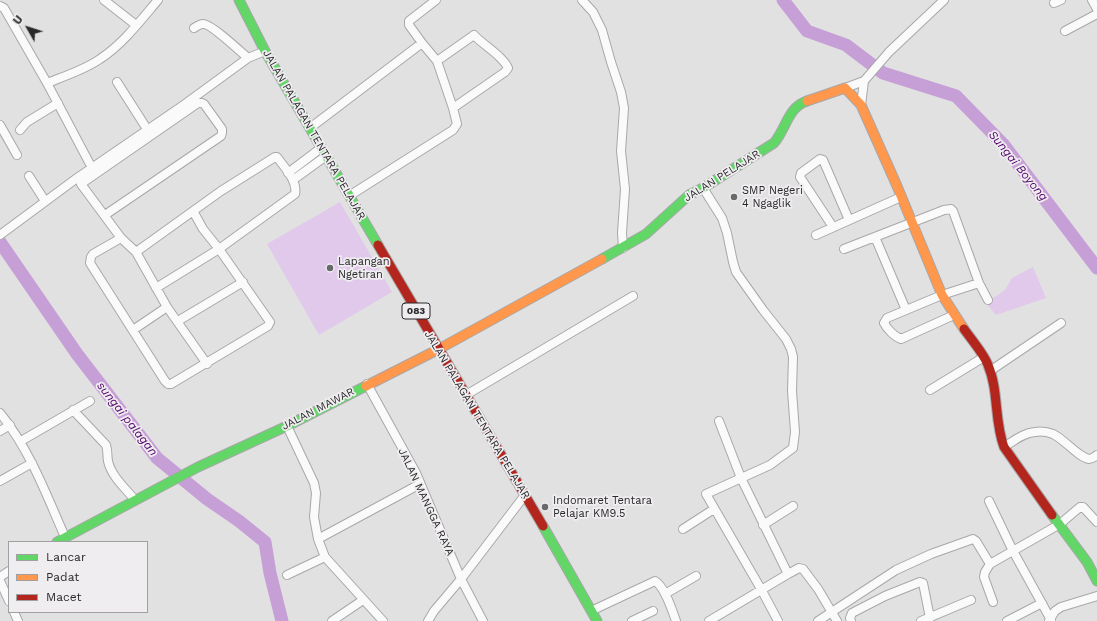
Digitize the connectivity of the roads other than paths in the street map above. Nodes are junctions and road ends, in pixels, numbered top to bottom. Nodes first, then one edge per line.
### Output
1 (104, 0) edge
2 (158, 0) edge
3 (239, 0) edge
4 (436, 0) edge
5 (582, 0) edge
6 (944, 0) edge
7 (1092, 0) edge
8 (0, 6) edge
9 (1097, 9) edge
10 (1097, 14) edge
11 (136, 25) junction
12 (194, 28) dead end
13 (1065, 31) dead end
14 (422, 43) junction
15 (265, 50) junction
16 (248, 58) junction
17 (437, 61) junction
18 (867, 79) junction
19 (116, 82) dead end
20 (47, 83) junction
21 (845, 88) junction
22 (58, 103) junction
23 (860, 105) junction
24 (454, 108) junction
25 (161, 124) junction
26 (0, 125) edge
27 (310, 128) junction
28 (147, 129) junction
29 (20, 130) dead end
30 (323, 152) junction
31 (18, 155) dead end
32 (92, 168) junction
33 (29, 176) dead end
34 (290, 176) junction
35 (703, 188) junction
36 (349, 196) junction
37 (901, 197) junction
38 (45, 201) junction
39 (193, 211) junction
40 (105, 215) junction
41 (849, 220) junction
42 (912, 223) junction
43 (833, 227) junction
44 (0, 235) edge
45 (816, 235) dead end
46 (121, 238) junction
47 (875, 238) junction
48 (624, 248) junction
49 (219, 249) junction
50 (844, 249) dead end
51 (136, 252) junction
52 (242, 282) junction
53 (979, 282) junction
54 (156, 288) junction
55 (942, 295) junction
56 (633, 296) dead end
57 (988, 300) dead end
58 (167, 307) junction
59 (906, 310) junction
60 (954, 315) junction
61 (178, 321) junction
62 (1061, 323) dead end
63 (133, 330) junction
64 (439, 349) junction
65 (984, 357) junction
66 (206, 364) junction
67 (990, 371) junction
68 (367, 384) junction
69 (930, 390) dead end
70 (466, 395) junction
71 (90, 401) dead end
72 (73, 410) junction
73 (0, 413) edge
74 (719, 421) dead end
75 (10, 425) junction
76 (287, 426) junction
77 (0, 430) edge
78 (20, 441) junction
79 (1004, 447) junction
80 (1097, 455) edge
81 (32, 463) junction
82 (741, 478) junction
83 (0, 481) edge
84 (420, 484) junction
85 (525, 495) junction
86 (135, 500) junction
87 (989, 501) dead end
88 (792, 506) dead end
89 (714, 509) junction
90 (1097, 522) edge
91 (1060, 524) junction
92 (763, 525) junction
93 (683, 529) dead end
94 (318, 539) junction
95 (62, 540) edge
96 (1013, 551) junction
97 (325, 557) junction
98 (990, 564) junction
99 (788, 574) junction
100 (288, 575) dead end
101 (696, 576) dead end
102 (461, 579) junction
103 (0, 581) edge
104 (1097, 581) edge
105 (761, 589) junction
106 (665, 594) junction
107 (1097, 596) edge
108 (8, 599) edge
109 (363, 600) junction
110 (971, 600) dead end
111 (993, 602) dead end
112 (1042, 602) junction
113 (591, 611) junction
114 (653, 611) dead end
115 (832, 612) junction
116 (930, 618) junction
117 (1050, 620) edge
118 (332, 621) edge
119 (382, 621) edge
120 (428, 621) edge
121 (483, 621) edge
122 (597, 621) edge
123 (632, 621) edge
124 (676, 621) edge
125 (710, 621) edge
126 (778, 621) edge
127 (818, 621) edge
128 (837, 621) edge
129 (852, 621) edge
130 (921, 621) edge
131 (1007, 621) edge

1 - 11 street
2 - 11 street
3 - 15 street, JALAN PALAGAN TENTARA PELAJAR / 083
4 - 14 street
5 - 48 street
6 - 18 street
7 - 9 street
8 - 20 street
10 - 13 street
11 - 20 street
12 - 16 street
14 - 17 street
14 - 27 street
15 - 16 street
15 - 27 street, JALAN PALAGAN TENTARA PELAJAR / 083
16 - 25 street
17 - 24 street
17 - 24 street
18 - 21 street
18 - 23 street
19 - 28 street
20 - 22 street
21 - 23 street
21 - 35 street, JALAN PELAJAR
22 - 29 street
22 - 32 street
23 - 37 street
24 - 36 street
25 - 28 street
25 - 40 street
25 - 40 street
26 - 31 street
27 - 30 street, JALAN PALAGAN TENTARA PELAJAR / 083
28 - 32 street
30 - 34 street
30 - 36 street, JALAN PALAGAN TENTARA PELAJAR / 083
32 - 38 street
33 - 38 street
34 - 39 street
34 - 49 street
35 - 48 street, JALAN PELAJAR
35 - 82 street
36 - 64 street, JALAN PALAGAN TENTARA PELAJAR / 083
37 - 41 street
37 - 42 street
38 - 44 street
39 - 49 street
39 - 51 street
40 - 46 street
41 - 43 street
41 - 43 street
42 - 47 street
42 - 53 street
42 - 55 street
43 - 45 street
46 - 51 street
46 - 63 street
47 - 50 street
47 - 59 street
48 - 64 street, JALAN PELAJAR
49 - 52 street
49 - 54 street
51 - 54 street
52 - 61 street
52 - 66 street
53 - 55 street
53 - 57 street
54 - 58 street
55 - 59 street
55 - 60 street
56 - 70 street
58 - 61 street
58 - 63 street
59 - 60 street
60 - 65 street
61 - 66 street
62 - 67 street
63 - 66 street
64 - 68 street, JALAN MAWAR
64 - 70 street, JALAN PALAGAN TENTARA PELAJAR / 083
65 - 67 street
65 - 69 street
67 - 79 street
68 - 76 street, JALAN MAWAR
68 - 84 street, JALAN MANGGA RAYA
70 - 85 street, JALAN PALAGAN TENTARA PELAJAR / 083
71 - 72 street
72 - 78 street
72 - 86 street
73 - 75 street
74 - 82 street
75 - 77 street
75 - 78 street
76 - 86 street, JALAN MAWAR
76 - 94 street
78 - 81 street
79 - 80 street
79 - 91 street
81 - 83 street
81 - 95 street
82 - 89 street
82 - 92 street
84 - 94 street
84 - 102 street, JALAN MANGGA RAYA
85 - 102 street
85 - 113 street, JALAN PALAGAN TENTARA PELAJAR / 083
86 - 95 street, JALAN MAWAR
87 - 96 street
88 - 92 street
89 - 93 street
89 - 105 street
90 - 91 street
91 - 96 street
91 - 104 street
92 - 99 street
94 - 97 street
96 - 98 street
96 - 112 street
97 - 100 street
97 - 109 street
98 - 111 street
98 - 115 street
99 - 105 street
99 - 115 street
101 - 106 street
102 - 120 street
102 - 121 street, JALAN MANGGA RAYA
103 - 108 street
105 - 125 street
105 - 126 street
106 - 113 street
106 - 124 street
107 - 117 street
109 - 118 street
109 - 119 street
110 - 116 street
112 - 117 street
112 - 131 street
113 - 122 street, JALAN PALAGAN TENTARA PELAJAR / 083
114 - 123 street
115 - 127 street
115 - 128 street
116 - 129 street
116 - 130 street

